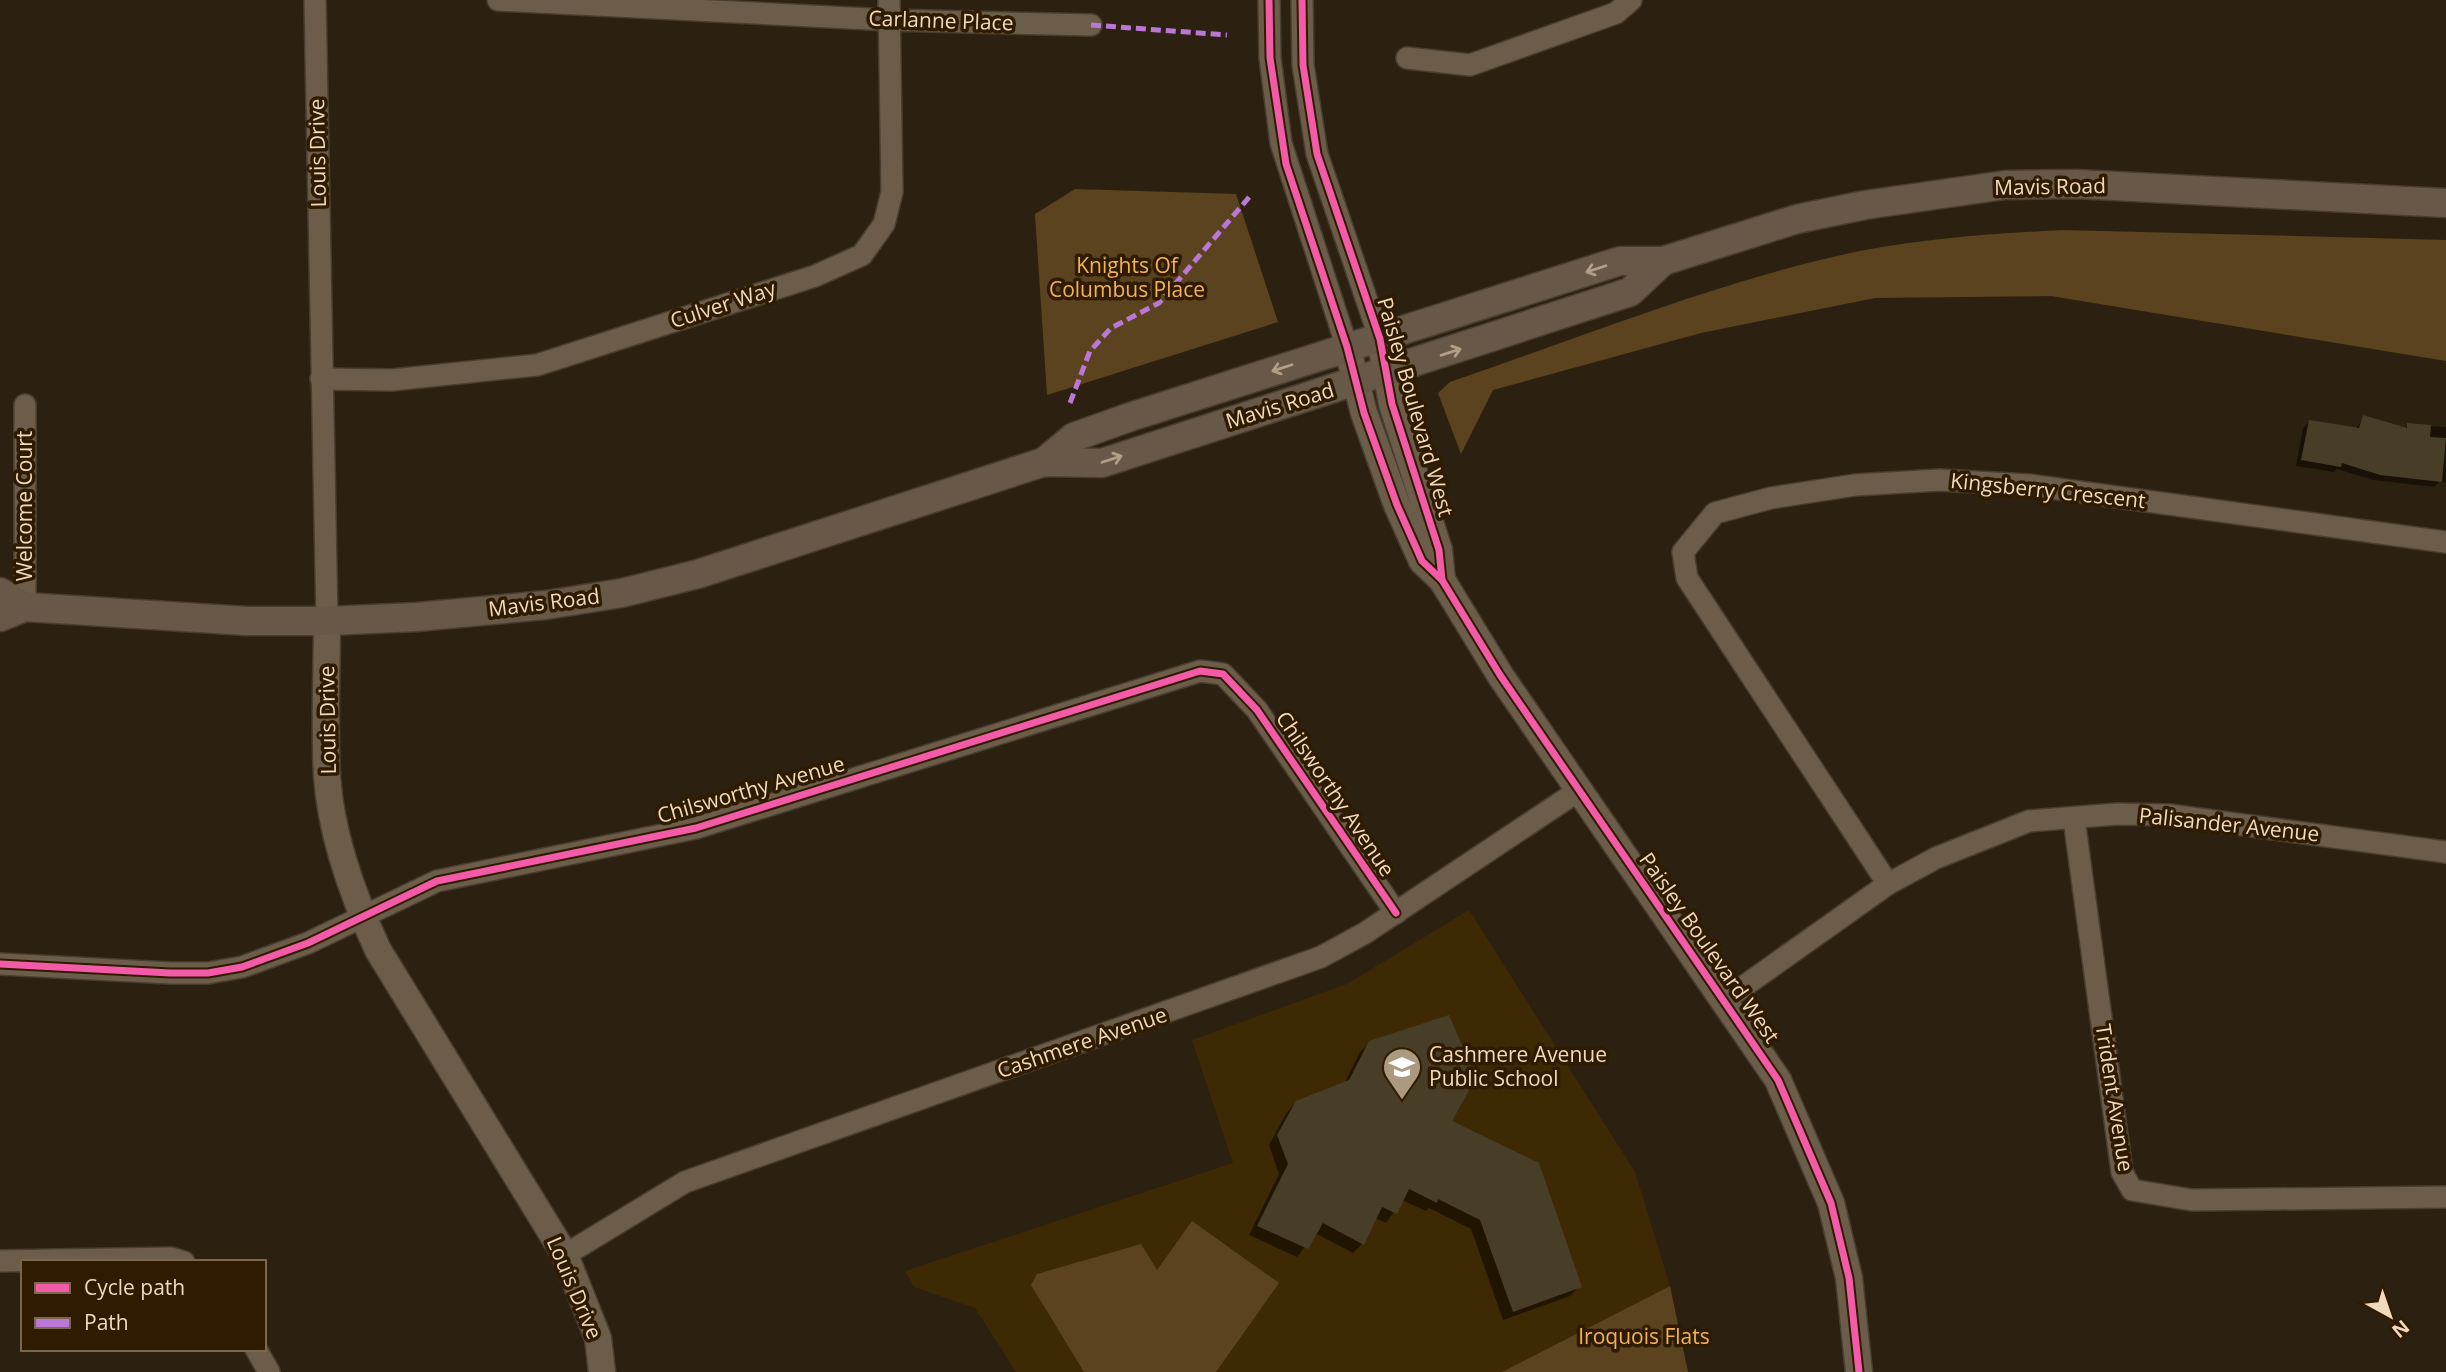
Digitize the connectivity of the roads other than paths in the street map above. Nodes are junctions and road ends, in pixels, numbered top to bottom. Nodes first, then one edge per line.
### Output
1 (315, 0) edge
2 (498, 0) edge
3 (1269, 0) edge
4 (1302, 0) edge
5 (1631, 0) edge
6 (889, 10) edge
7 (1091, 25) dead end
8 (1407, 58) dead end
9 (2446, 203) edge
10 (1662, 261) junction
11 (1380, 339) junction
12 (1347, 348) junction
13 (1386, 373) junction
14 (321, 379) junction
15 (1357, 382) junction
16 (25, 405) dead end
17 (1044, 463) junction
18 (2446, 542) edge
19 (1441, 580) junction
20 (0, 592) edge
21 (13, 612) edge
22 (327, 621) junction
23 (1578, 791) junction
24 (2074, 819) junction
25 (2446, 852) edge
26 (1888, 884) junction
27 (1396, 913) junction
28 (362, 916) junction
29 (0, 964) edge
30 (1726, 999) junction
31 (2446, 1197) edge
32 (565, 1255) junction
33 (57, 1260) edge
34 (178, 1260) edge
35 (0, 1261) edge
36 (21, 1261) edge
37 (257, 1351) edge
38 (269, 1372) edge
39 (602, 1372) edge
40 (1858, 1372) edge

1 - 14 street, Louis Drive
2 - 6 street, Carlanne Place
3 - 12 street, Paisley Boulevard West
4 - 11 street, Paisley Boulevard West
5 - 8 street
6 - 7 street, Carlanne Place
6 - 14 street, Culver Way
9 - 10 main road, Mavis Road
10 -> 11 main road, Mavis Road
13 -> 10 main road, Mavis Road
11 - 12 main road, Mavis Road
11 - 13 street, Paisley Boulevard West
12 - 15 street, Paisley Boulevard West
12 -> 17 main road, Mavis Road
13 - 15 main road, Mavis Road
13 - 19 street, Paisley Boulevard West
14 - 22 street, Louis Drive
17 -> 15 main road, Mavis Road
15 - 19 street, Paisley Boulevard West
16 - 21 street, Welcome Court
17 - 22 main road, Mavis Road
18 - 26 street, Kingsberry Crescent
19 - 23 street, Paisley Boulevard West
20 - 21 main road, Mavis Road
21 - 22 main road, Mavis Road
22 - 28 street, Louis Drive
23 - 27 street, Cashmere Avenue
23 - 30 street, Paisley Boulevard West
24 - 25 street, Palisander Avenue
24 - 26 street, Palisander Avenue
24 - 31 street, Trident Avenue
26 - 30 street, Palisander Avenue
27 - 28 street, Chilsworthy Avenue
27 - 32 street, Cashmere Avenue
28 - 29 street, Chilsworthy Avenue
28 - 32 street, Louis Drive
30 - 40 street, Paisley Boulevard West
32 - 39 street, Louis Drive
33 - 34 street
35 - 36 street
37 - 38 street

